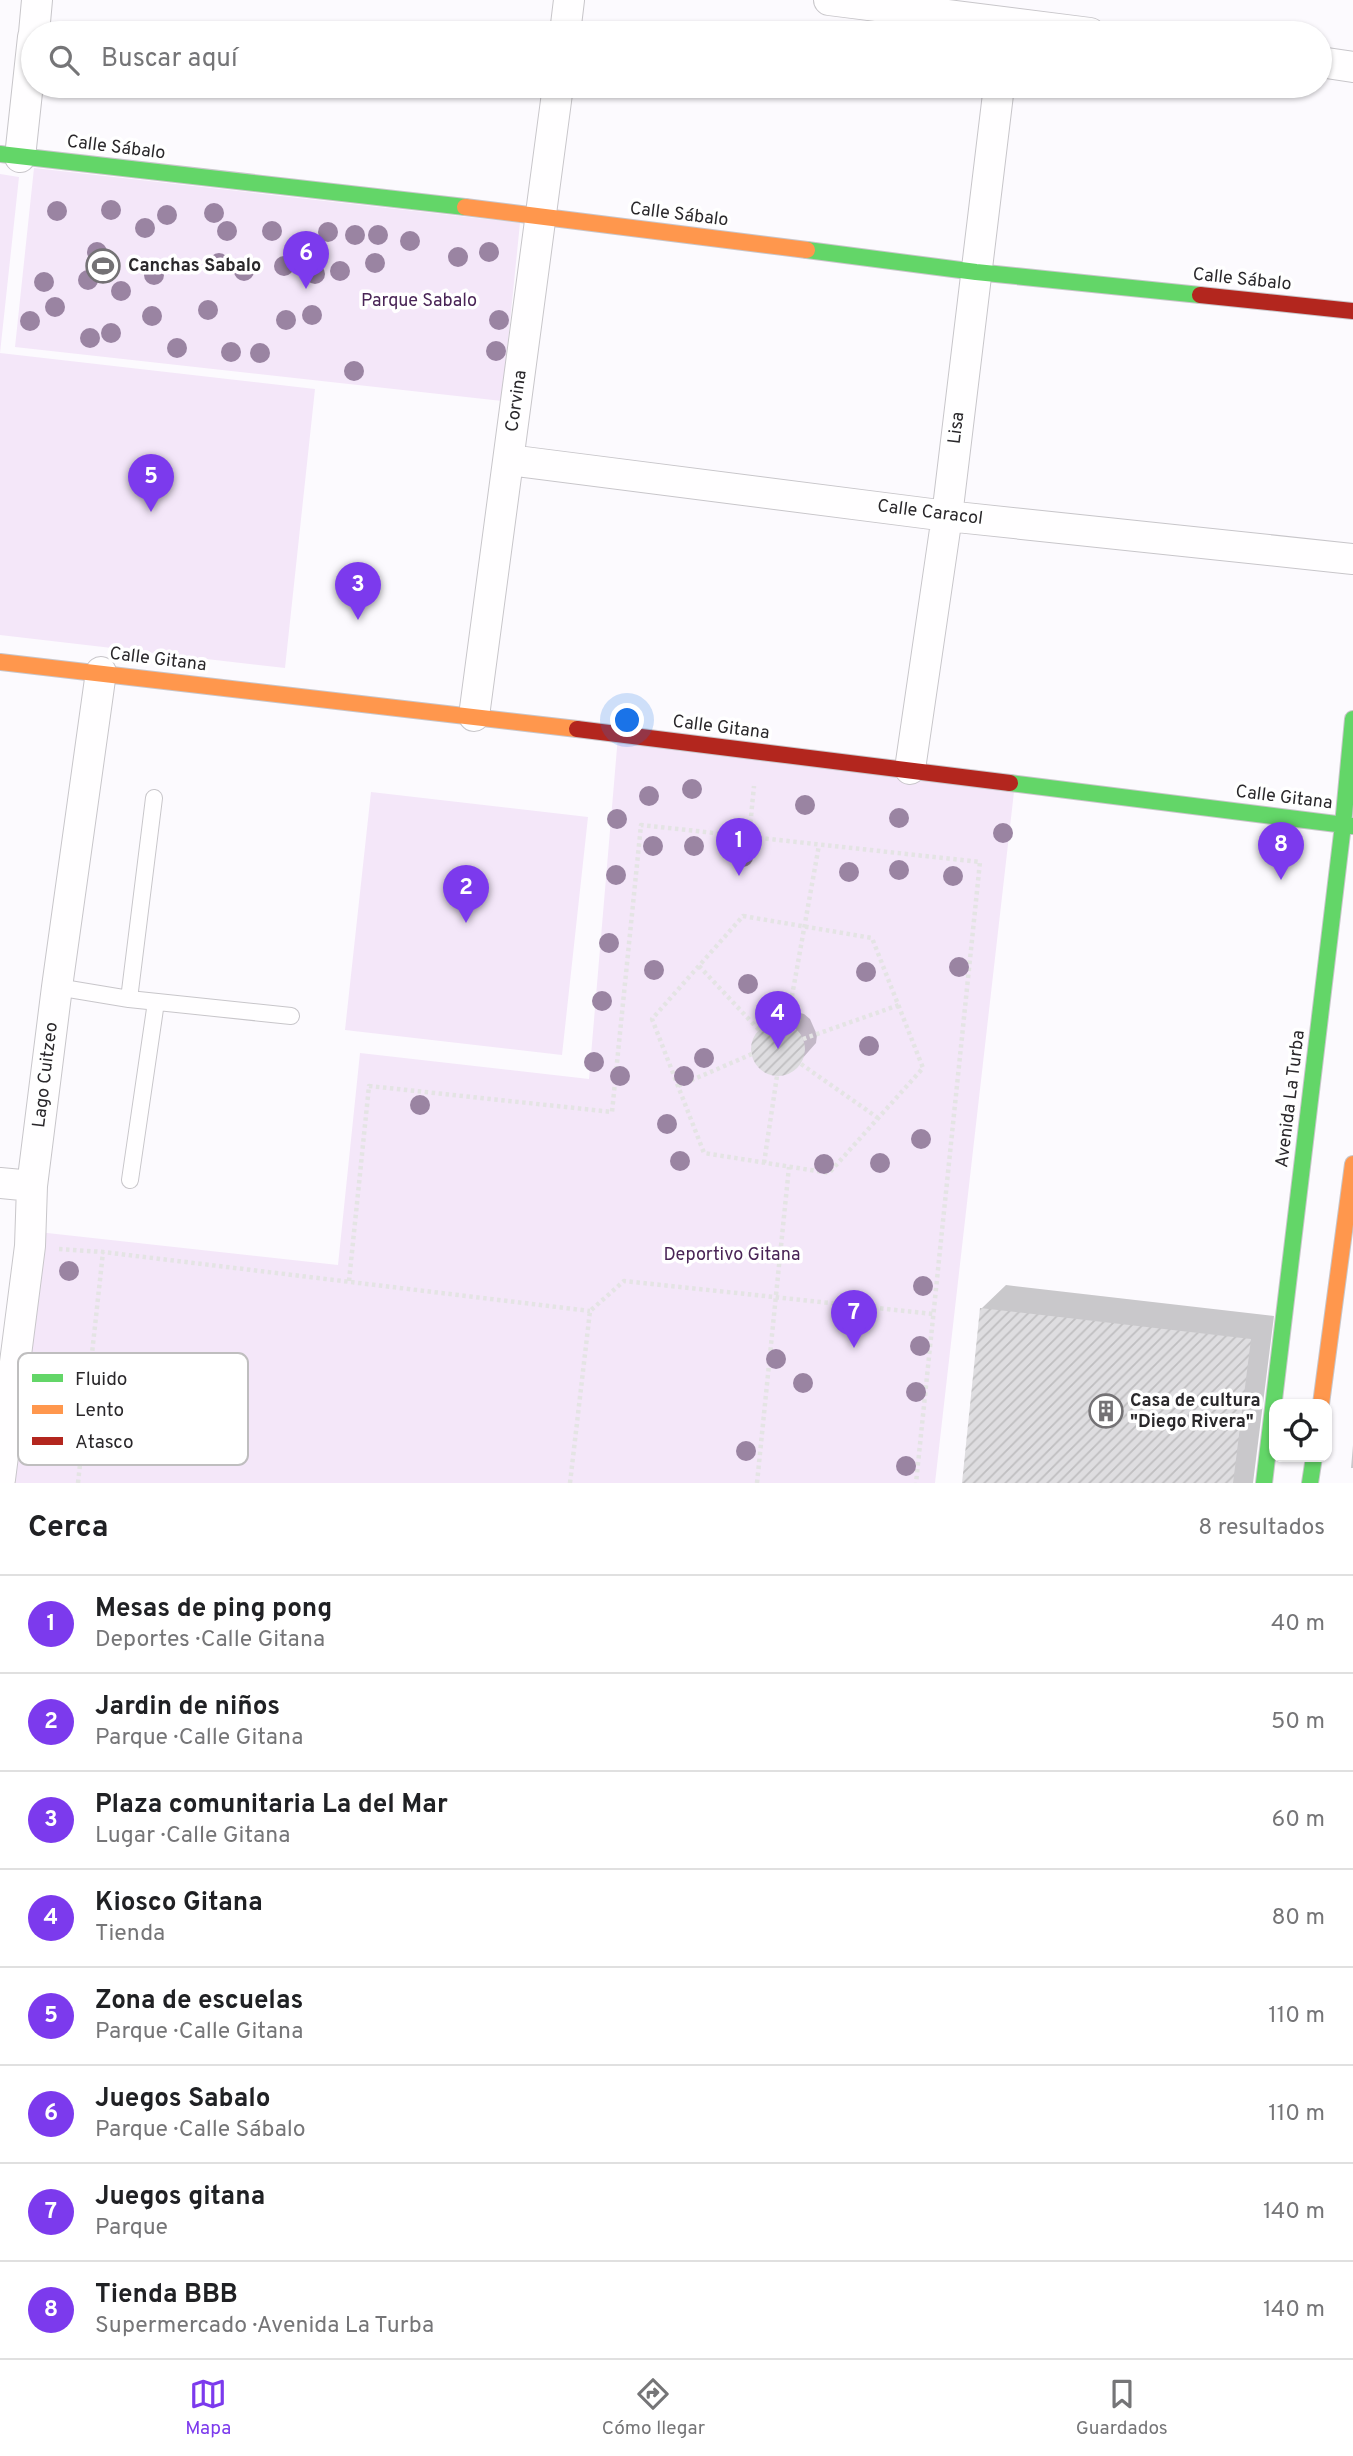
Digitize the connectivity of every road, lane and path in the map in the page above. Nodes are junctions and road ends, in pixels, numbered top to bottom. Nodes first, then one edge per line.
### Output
1 (37, 0) edge
2 (569, 0) edge
3 (829, 0) edge
4 (1007, 19) edge
5 (35, 21) edge
6 (566, 21) edge
7 (1332, 64) edge
8 (1353, 67) edge
9 (21, 98) edge
10 (556, 98) edge
11 (998, 98) edge
12 (10, 155) edge
13 (541, 216) junction
14 (976, 272) junction
15 (1353, 311) edge
16 (509, 460) junction
17 (947, 516) junction
18 (1353, 559) edge
19 (0, 662) edge
20 (101, 672) junction
21 (474, 716) junction
22 (1353, 719) edge
23 (758, 752) junction
24 (910, 769) junction
25 (154, 798) dead end
26 (1348, 826) edge
27 (749, 837) junction
28 (819, 845) junction
29 (804, 926) junction
30 (699, 966) junction
31 (57, 987) junction
32 (128, 999) junction
33 (156, 1002) junction
34 (899, 1005) junction
35 (291, 1016) dead end
36 (787, 1024) dead end
37 (759, 1030) dead end
38 (803, 1039) dead end
39 (752, 1054) dead end
40 (801, 1064) dead end
41 (777, 1076) dead end
42 (678, 1086) junction
43 (878, 1118) junction
44 (764, 1163) junction
45 (1353, 1164) edge
46 (789, 1167) junction
47 (130, 1180) dead end
48 (0, 1183) edge
49 (33, 1186) junction
50 (30, 1247) junction
51 (103, 1252) junction
52 (349, 1282) junction
53 (776, 1297) junction
54 (590, 1311) junction
55 (933, 1314) junction
56 (92, 1353) edge
57 (1322, 1399) edge
58 (1313, 1462) edge
59 (80, 1465) edge
60 (0, 1479) edge
61 (78, 1483) edge
62 (570, 1483) edge
63 (757, 1483) edge
64 (916, 1483) edge
65 (1264, 1483) edge
66 (1310, 1483) edge

1 - 5 street
2 - 6 street
3 - 4 street
7 - 8 street
9 - 12 street
10 - 13 street, Corvina
11 - 14 street, Lisa
12 - 13 street, Calle Sábalo
13 - 14 street, Calle Sábalo
13 - 16 street, Corvina
14 - 15 street, Calle Sábalo
14 - 17 street, Lisa
16 - 17 street, Calle Caracol
16 - 21 street, Corvina
17 - 18 street, Calle Caracol
17 - 24 street, Lisa
19 - 20 street, Calle Gitana
20 - 21 street, Calle Gitana
20 - 31 street, Lago Cuitzeo
21 - 23 street, Calle Gitana
22 - 26 street, Avenida La Turba
23 - 24 street, Calle Gitana
23 - 27 path
24 - 26 street, Calle Gitana
25 - 32 lane
26 - 65 street, Avenida La Turba
27 - 28 path
27 - 52 path
28 - 29 path
28 - 55 path
29 - 30 path
29 - 34 path
29 - 36 path
30 - 37 path
30 - 42 path
31 - 32 lane
31 - 49 street, Lago Cuitzeo
32 - 33 lane
33 - 35 lane
33 - 47 lane
34 - 38 path
34 - 43 path
39 - 42 path
40 - 43 path
41 - 44 path
42 - 44 path
43 - 46 path
44 - 46 path
45 - 57 street
46 - 53 path
48 - 49 street
49 - 50 street, Lago Cuitzeo
50 - 51 path
50 - 60 street, Lago Cuitzeo
51 - 52 path
51 - 56 path
52 - 54 path
53 - 54 path
53 - 55 path
53 - 63 path
54 - 62 path
55 - 64 path
58 - 66 street
59 - 61 path

